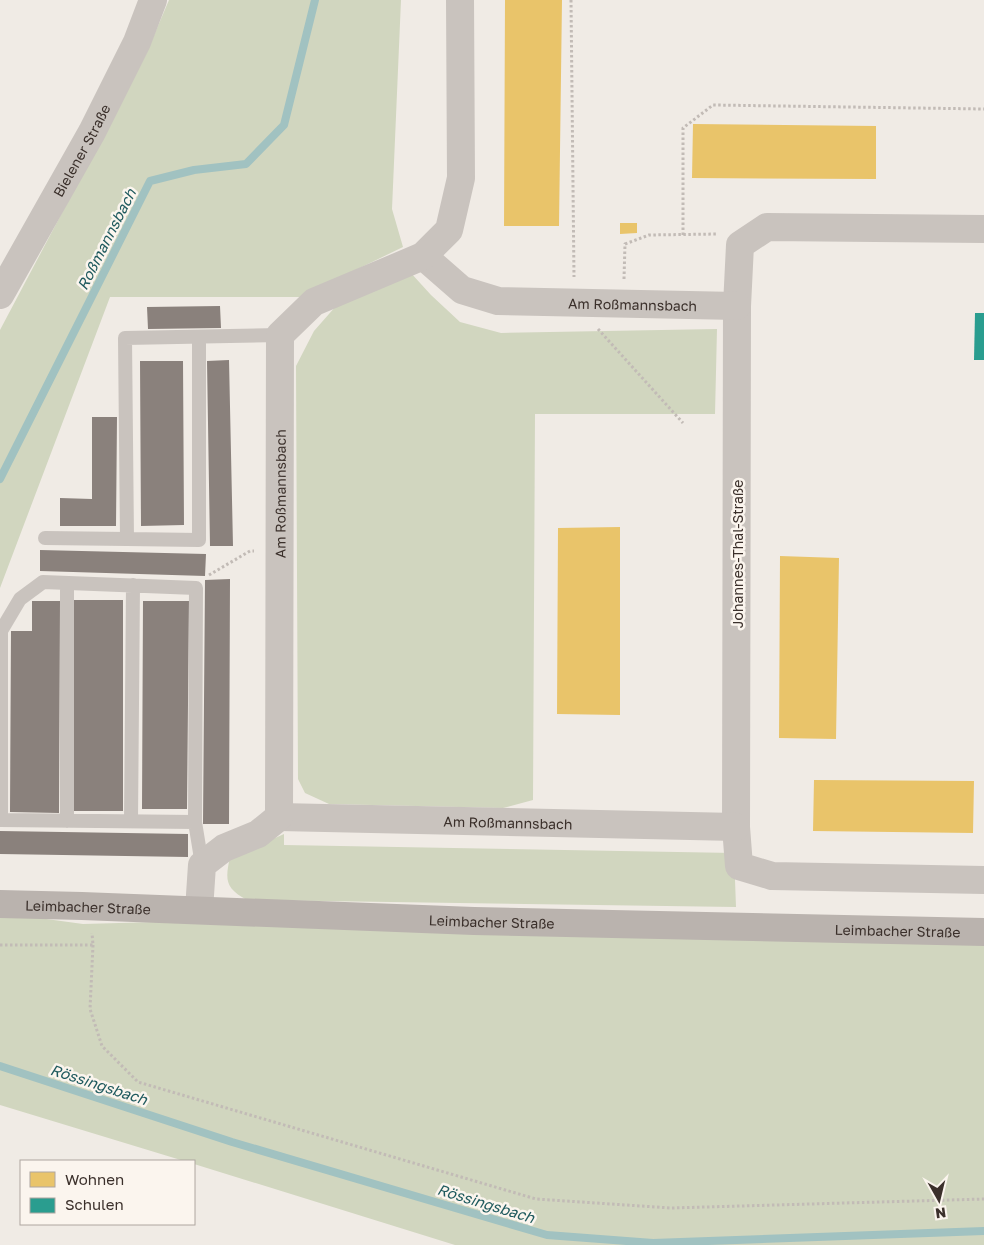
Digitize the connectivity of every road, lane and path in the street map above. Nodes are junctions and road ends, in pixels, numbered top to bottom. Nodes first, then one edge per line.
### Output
1 (154, 0) edge
2 (460, 0) edge
3 (571, 0) edge
4 (984, 109) edge
5 (984, 229) edge
6 (723, 234) dead end
7 (683, 235) junction
8 (423, 256) junction
9 (0, 295) edge
10 (574, 303) junction
11 (624, 304) junction
12 (737, 306) junction
13 (280, 335) junction
14 (199, 337) junction
15 (683, 423) dead end
16 (45, 538) dead end
17 (128, 540) junction
18 (280, 551) junction
19 (67, 583) junction
20 (133, 585) junction
21 (196, 588) junction
22 (279, 817) junction
23 (1, 820) edge
24 (67, 821) junction
25 (131, 821) junction
26 (195, 822) junction
27 (736, 827) junction
28 (202, 865) junction
29 (984, 880) edge
30 (0, 904) edge
31 (91, 906) junction
32 (199, 910) junction
33 (984, 932) edge
34 (93, 944) junction
35 (0, 945) edge
36 (984, 1199) edge

1 - 9 street, Bielener Straße
2 - 8 street
3 - 10 path
4 - 7 path
5 - 12 street, Johannes-Thal-Straße
6 - 7 path
7 - 11 path
8 - 10 street, Am Roßmannsbach
8 - 13 street
10 - 11 street, Am Roßmannsbach
10 - 15 path
11 - 12 street, Am Roßmannsbach
12 - 27 street, Johannes-Thal-Straße
13 - 14 lane
13 - 18 street, Am Roßmannsbach
14 - 17 lane
14 - 17 lane
16 - 17 lane
18 - 21 path
18 - 22 street, Am Roßmannsbach
19 - 20 lane
19 - 23 lane
19 - 24 lane
20 - 21 lane
20 - 25 lane
21 - 26 lane
22 - 27 street, Am Roßmannsbach
22 - 28 street
23 - 24 lane
24 - 25 lane
25 - 26 lane
26 - 28 lane
27 - 29 street, Johannes-Thal-Straße
28 - 32 street
30 - 31 street, Leimbacher Straße
31 - 32 street, Leimbacher Straße
31 - 34 path
32 - 33 street, Leimbacher Straße
34 - 35 path
34 - 36 path

